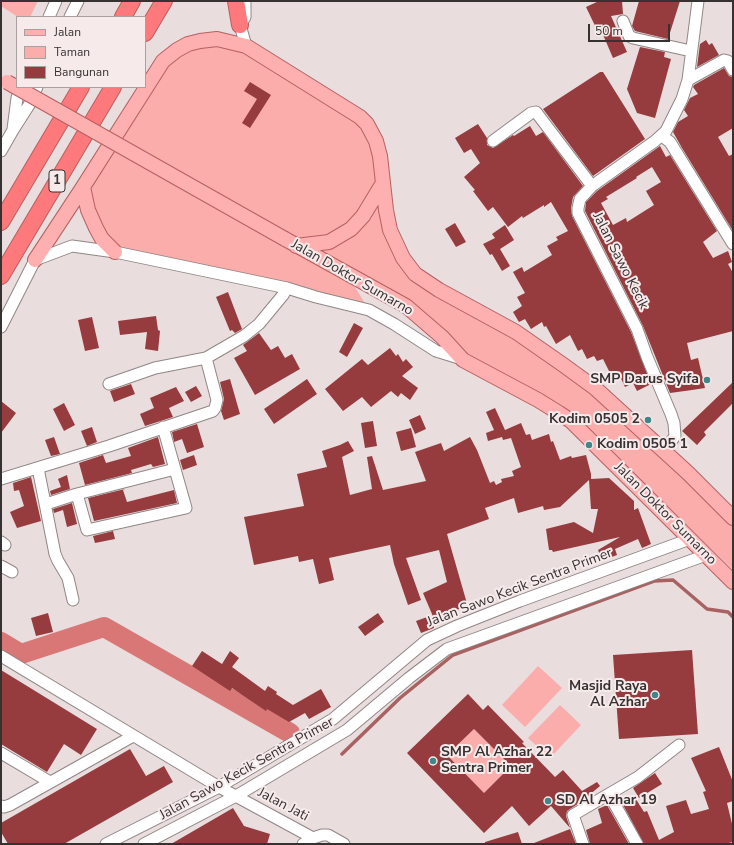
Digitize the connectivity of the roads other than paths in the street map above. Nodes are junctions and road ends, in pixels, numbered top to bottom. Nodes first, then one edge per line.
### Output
1 (56, 1) edge
2 (78, 1) edge
3 (132, 1) edge
4 (164, 1) edge
5 (236, 1) edge
6 (245, 1) edge
7 (698, 1) edge
8 (50, 16) edge
9 (70, 16) edge
10 (124, 16) edge
11 (623, 21) dead end
12 (240, 25) junction
13 (146, 31) edge
14 (246, 46) junction
15 (691, 51) junction
16 (733, 70) edge
17 (4, 80) edge
18 (688, 80) junction
19 (16, 87) edge
20 (146, 87) edge
21 (18, 88) edge
22 (21, 88) edge
23 (37, 88) edge
24 (80, 88) edge
25 (112, 88) edge
26 (146, 88) edge
27 (13, 130) junction
28 (662, 136) junction
29 (493, 141) dead end
30 (1, 151) edge
31 (383, 183) junction
32 (592, 186) junction
33 (83, 187) junction
34 (1, 222) edge
35 (733, 242) edge
36 (290, 243) junction
37 (115, 252) junction
38 (35, 260) junction
39 (1, 276) edge
40 (287, 288) junction
41 (1, 327) edge
42 (206, 358) junction
43 (463, 360) junction
44 (109, 384) dead end
45 (162, 427) junction
46 (664, 452) junction
47 (38, 468) junction
48 (175, 469) junction
49 (1, 479) edge
50 (77, 494) junction
51 (46, 504) junction
52 (733, 518) edge
53 (690, 539) junction
54 (706, 555) junction
55 (1, 566) edge
56 (12, 572) dead end
57 (733, 582) edge
58 (73, 600) dead end
59 (1, 656) edge
60 (333, 719) junction
61 (347, 730) junction
62 (133, 736) junction
63 (679, 745) dead end
64 (1, 753) edge
65 (50, 782) junction
66 (219, 787) junction
67 (609, 794) junction
68 (236, 796) junction
69 (1, 806) edge
70 (312, 838) junction
71 (106, 844) edge
72 (144, 844) edge
73 (302, 844) edge
74 (344, 844) edge
75 (583, 844) edge
76 (637, 844) edge

1 - 8 street
2 - 9 street
3 - 10 highway
4 - 13 highway
5 - 12 highway
6 - 12 street
7 - 15 street, Jalan Sawo Kecik
11 - 15 street
12 - 14 street
14 - 20 main road
14 - 31 main road
15 - 18 street, Jalan Sawo Kecik
16 - 18 street
17 - 19 main road, Jalan Doktor Sumarno, bridge
18 - 28 street, Jalan Sawo Kecik
21 - 36 main road, Jalan Doktor Sumarno, bridge
22 - 27 street
23 - 27 street
24 - 34 highway, 1
25 - 39 highway, 1
26 - 33 main road
27 - 30 street
28 - 32 street, Jalan Sawo Kecik
28 - 35 street
29 - 32 street
31 - 36 main road
31 - 46 main road
32 - 46 street, Jalan Sawo Kecik
33 - 37 main road
33 - 38 main road
36 - 43 main road, Jalan Doktor Sumarno
37 - 38 street
37 - 40 street
38 - 41 street
40 - 42 street
40 - 43 street
42 - 44 street
42 - 45 street
43 - 53 main road, Jalan Doktor Sumarno
45 - 47 street
45 - 48 street
46 - 52 main road
47 - 49 street
47 - 51 street
48 - 50 street
48 - 50 street
50 - 51 street
51 - 58 street
53 - 54 main road, Jalan Doktor Sumarno
53 - 60 street, Jalan Sawo Kecik Sentra Primer
54 - 57 main road, Jalan Doktor Sumarno
54 - 61 street, Jalan Sawo Kecik Sentra Primer
55 - 56 street
59 - 62 street, Jalan Jati
60 - 61 street
60 - 66 street, Jalan Sawo Kecik Sentra Primer
61 - 68 street, Jalan Sawo Kecik Sentra Primer
62 - 65 street
62 - 66 street, Jalan Jati
63 - 67 street
64 - 65 street
65 - 69 street
66 - 68 street, Jalan Jati
66 - 71 street, Jalan Sawo Kecik Sentra Primer
67 - 75 street
67 - 76 street
68 - 70 street, Jalan Jati
68 - 72 street, Jalan Sawo Kecik Sentra Primer
70 - 73 street, Jalan Jati
70 - 74 street, Jalan Jati

